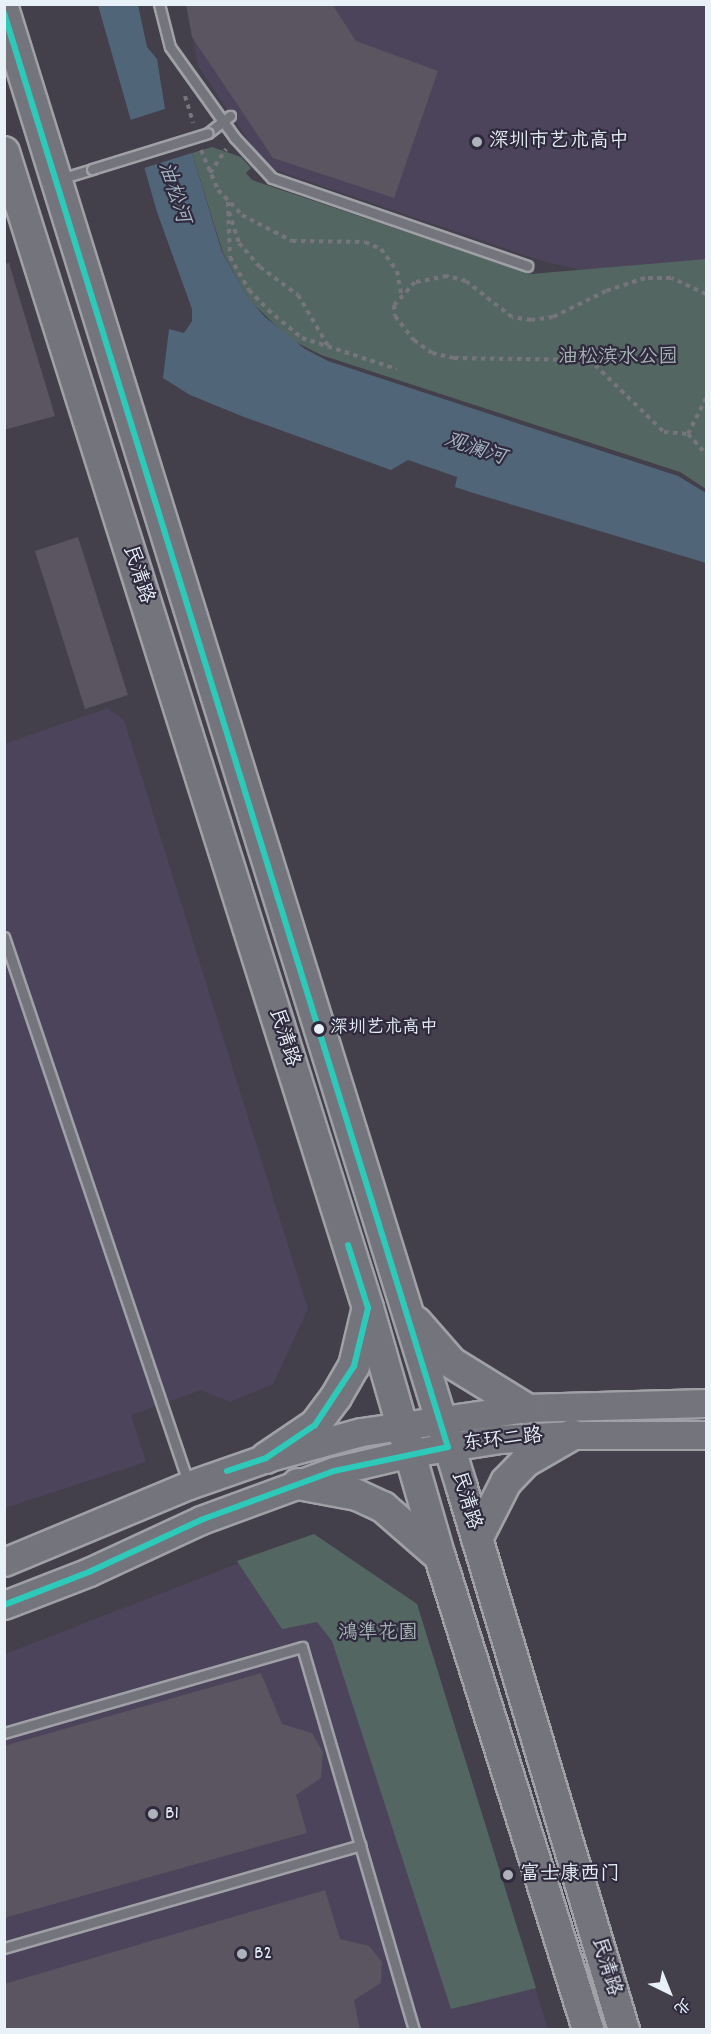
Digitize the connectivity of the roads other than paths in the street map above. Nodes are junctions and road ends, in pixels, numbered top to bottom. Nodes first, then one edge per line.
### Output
1 (159, 4) edge
2 (4, 11) edge
3 (226, 119) junction
4 (4, 152) edge
5 (57, 180) junction
6 (527, 266) dead end
7 (4, 937) edge
8 (405, 1306) junction
9 (368, 1308) junction
10 (706, 1403) edge
11 (525, 1408) junction
12 (444, 1434) junction
13 (572, 1435) junction
14 (706, 1435) edge
15 (407, 1440) junction
16 (266, 1458) junction
17 (298, 1484) junction
18 (189, 1485) junction
19 (477, 1539) junction
20 (440, 1557) junction
21 (4, 1563) edge
22 (4, 1605) edge
23 (4, 1733) edge
24 (360, 1845) junction
25 (4, 1948) edge
26 (414, 2030) edge
27 (588, 2030) edge
28 (624, 2030) edge

1 - 3 lane
2 - 5 main road, 民清路
3 - 5 lane, bridge
3 - 6 lane
4 - 9 main road, 民清路
5 - 8 main road, 民清路
7 - 18 lane
8 - 11 main road
8 - 12 main road, 民清路
9 - 15 main road, 民清路
9 - 16 main road
10 - 11 main road, 东环二路
11 - 12 main road, 东环二路
12 - 13 main road, 东环二路
12 - 15 main road, 东环二路
12 - 19 main road, 民清路
13 - 14 main road, 东环二路
13 - 19 main road
15 - 16 main road, 东环二路
15 - 17 main road, 东环二路
15 - 20 main road, 民清路
16 - 18 main road, 东环二路
17 - 20 main road
17 - 22 main road, 东环二路
18 - 21 main road, 东环二路
19 - 28 main road, 民清路
20 - 27 main road, 民清路
23 - 24 lane
24 - 25 lane
24 - 26 lane

